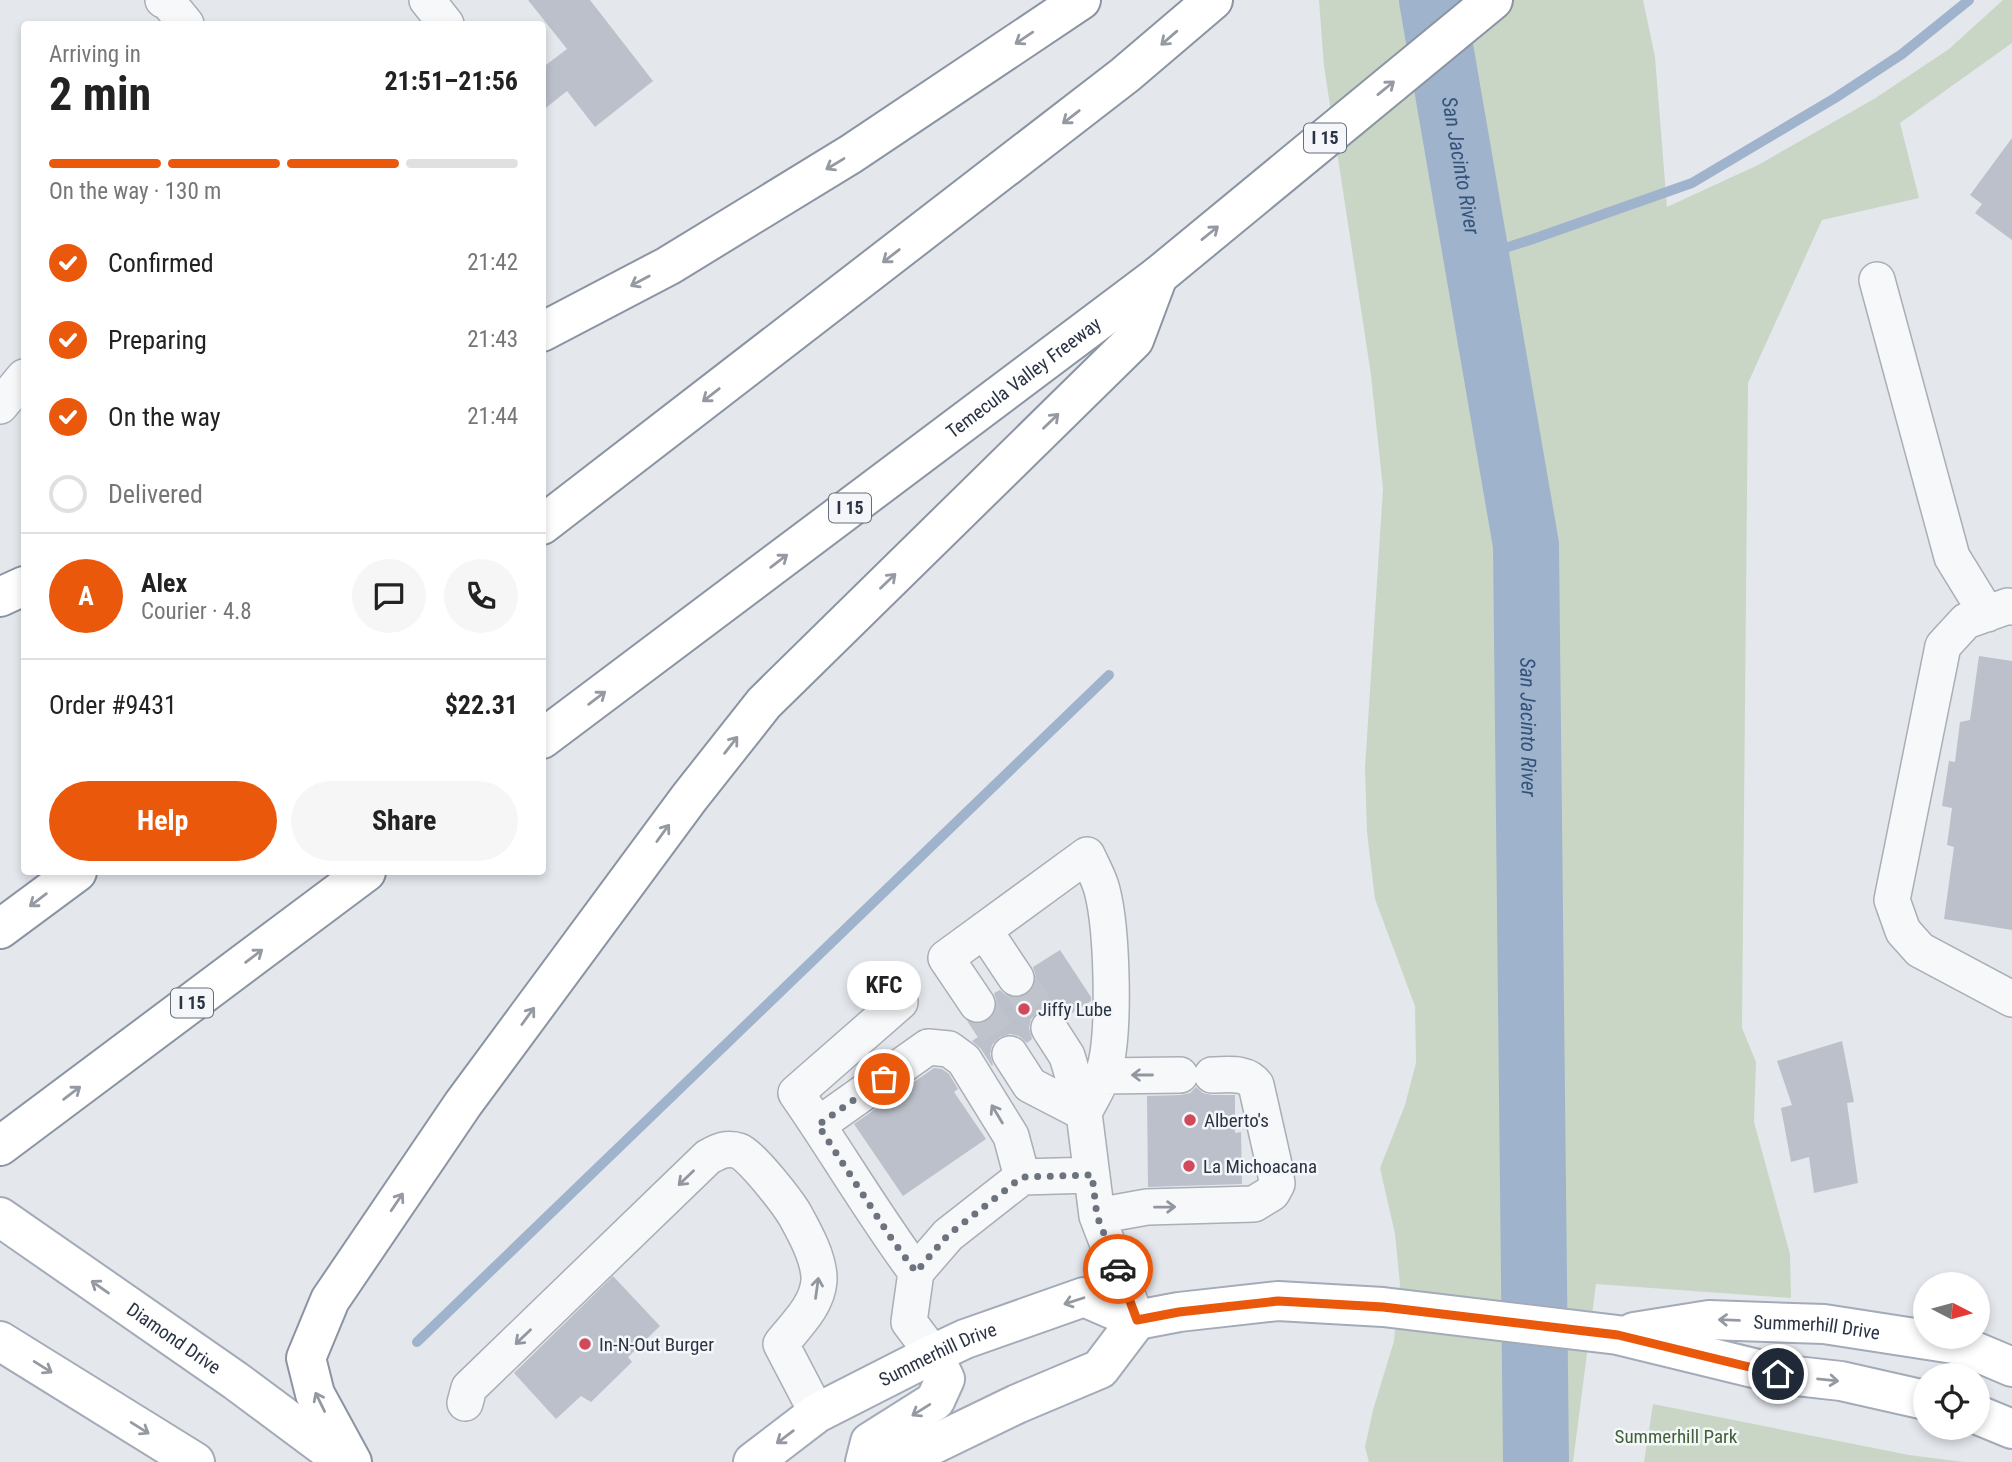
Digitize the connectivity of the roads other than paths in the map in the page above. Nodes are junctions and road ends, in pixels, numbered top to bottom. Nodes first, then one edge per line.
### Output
1 (163, 0) edge
2 (427, 0) edge
3 (1081, 0) edge
4 (1213, 0) edge
5 (1493, 0) edge
6 (184, 21) edge
7 (444, 21) edge
8 (1158, 276) junction
9 (1877, 281) dead end
10 (546, 330) edge
11 (21, 381) edge
12 (0, 406) edge
13 (546, 522) edge
14 (21, 587) edge
15 (0, 597) edge
16 (2000, 610) edge
17 (546, 736) edge
18 (73, 875) edge
19 (362, 875) edge
20 (0, 929) edge
21 (965, 945) junction
22 (2012, 999) edge
23 (900, 1002) dead end
24 (1030, 1041) tunnel mouth
25 (1103, 1076) junction
26 (1084, 1112) junction
27 (818, 1125) junction
28 (9, 1140) edge
29 (1092, 1175) junction
30 (1022, 1177) junction
31 (1097, 1216) junction
32 (0, 1217) edge
33 (916, 1272) junction
34 (1137, 1320) junction
35 (1618, 1335) junction
36 (0, 1341) edge
37 (933, 1354) junction
38 (2012, 1367) edge
39 (1913, 1397) edge
40 (466, 1403) dead end
41 (817, 1413) junction
42 (1990, 1420) edge
43 (2012, 1429) edge
44 (195, 1462) edge
45 (345, 1462) edge
46 (352, 1462) edge
47 (753, 1462) edge
48 (865, 1462) edge
49 (897, 1462) edge

1 - 6 lane
2 - 7 lane
3 -> 10 main road
4 -> 13 main road
8 -> 5 main road, Temecula Valley Freeway / I 15
17 -> 8 main road, Temecula Valley Freeway / I 15
46 -> 8 main road
9 - 16 lane
11 - 12 lane
14 - 15 main road
16 - 22 lane
18 -> 20 main road
28 -> 19 main road, I 15
21 - 21 lane
21 - 25 lane
23 - 27 lane
24 - 26 lane
25 - 26 lane
31 -> 25 lane
26 - 29 lane
30 -> 27 lane
27 - 33 lane
29 - 30 lane
29 - 31 lane
30 - 33 lane
31 - 34 lane
45 -> 32 main road, Diamond Drive
33 - 37 lane
34 - 35 main road, Summerhill Drive
34 -> 37 main road, Summerhill Drive
34 - 49 main road
38 -> 35 main road, Summerhill Drive
35 -> 39 main road, Summerhill Drive
36 -> 44 main road
37 - 41 main road, Summerhill Drive
37 -> 48 main road
41 -> 40 lane
41 -> 47 main road, Summerhill Drive
42 - 43 main road

